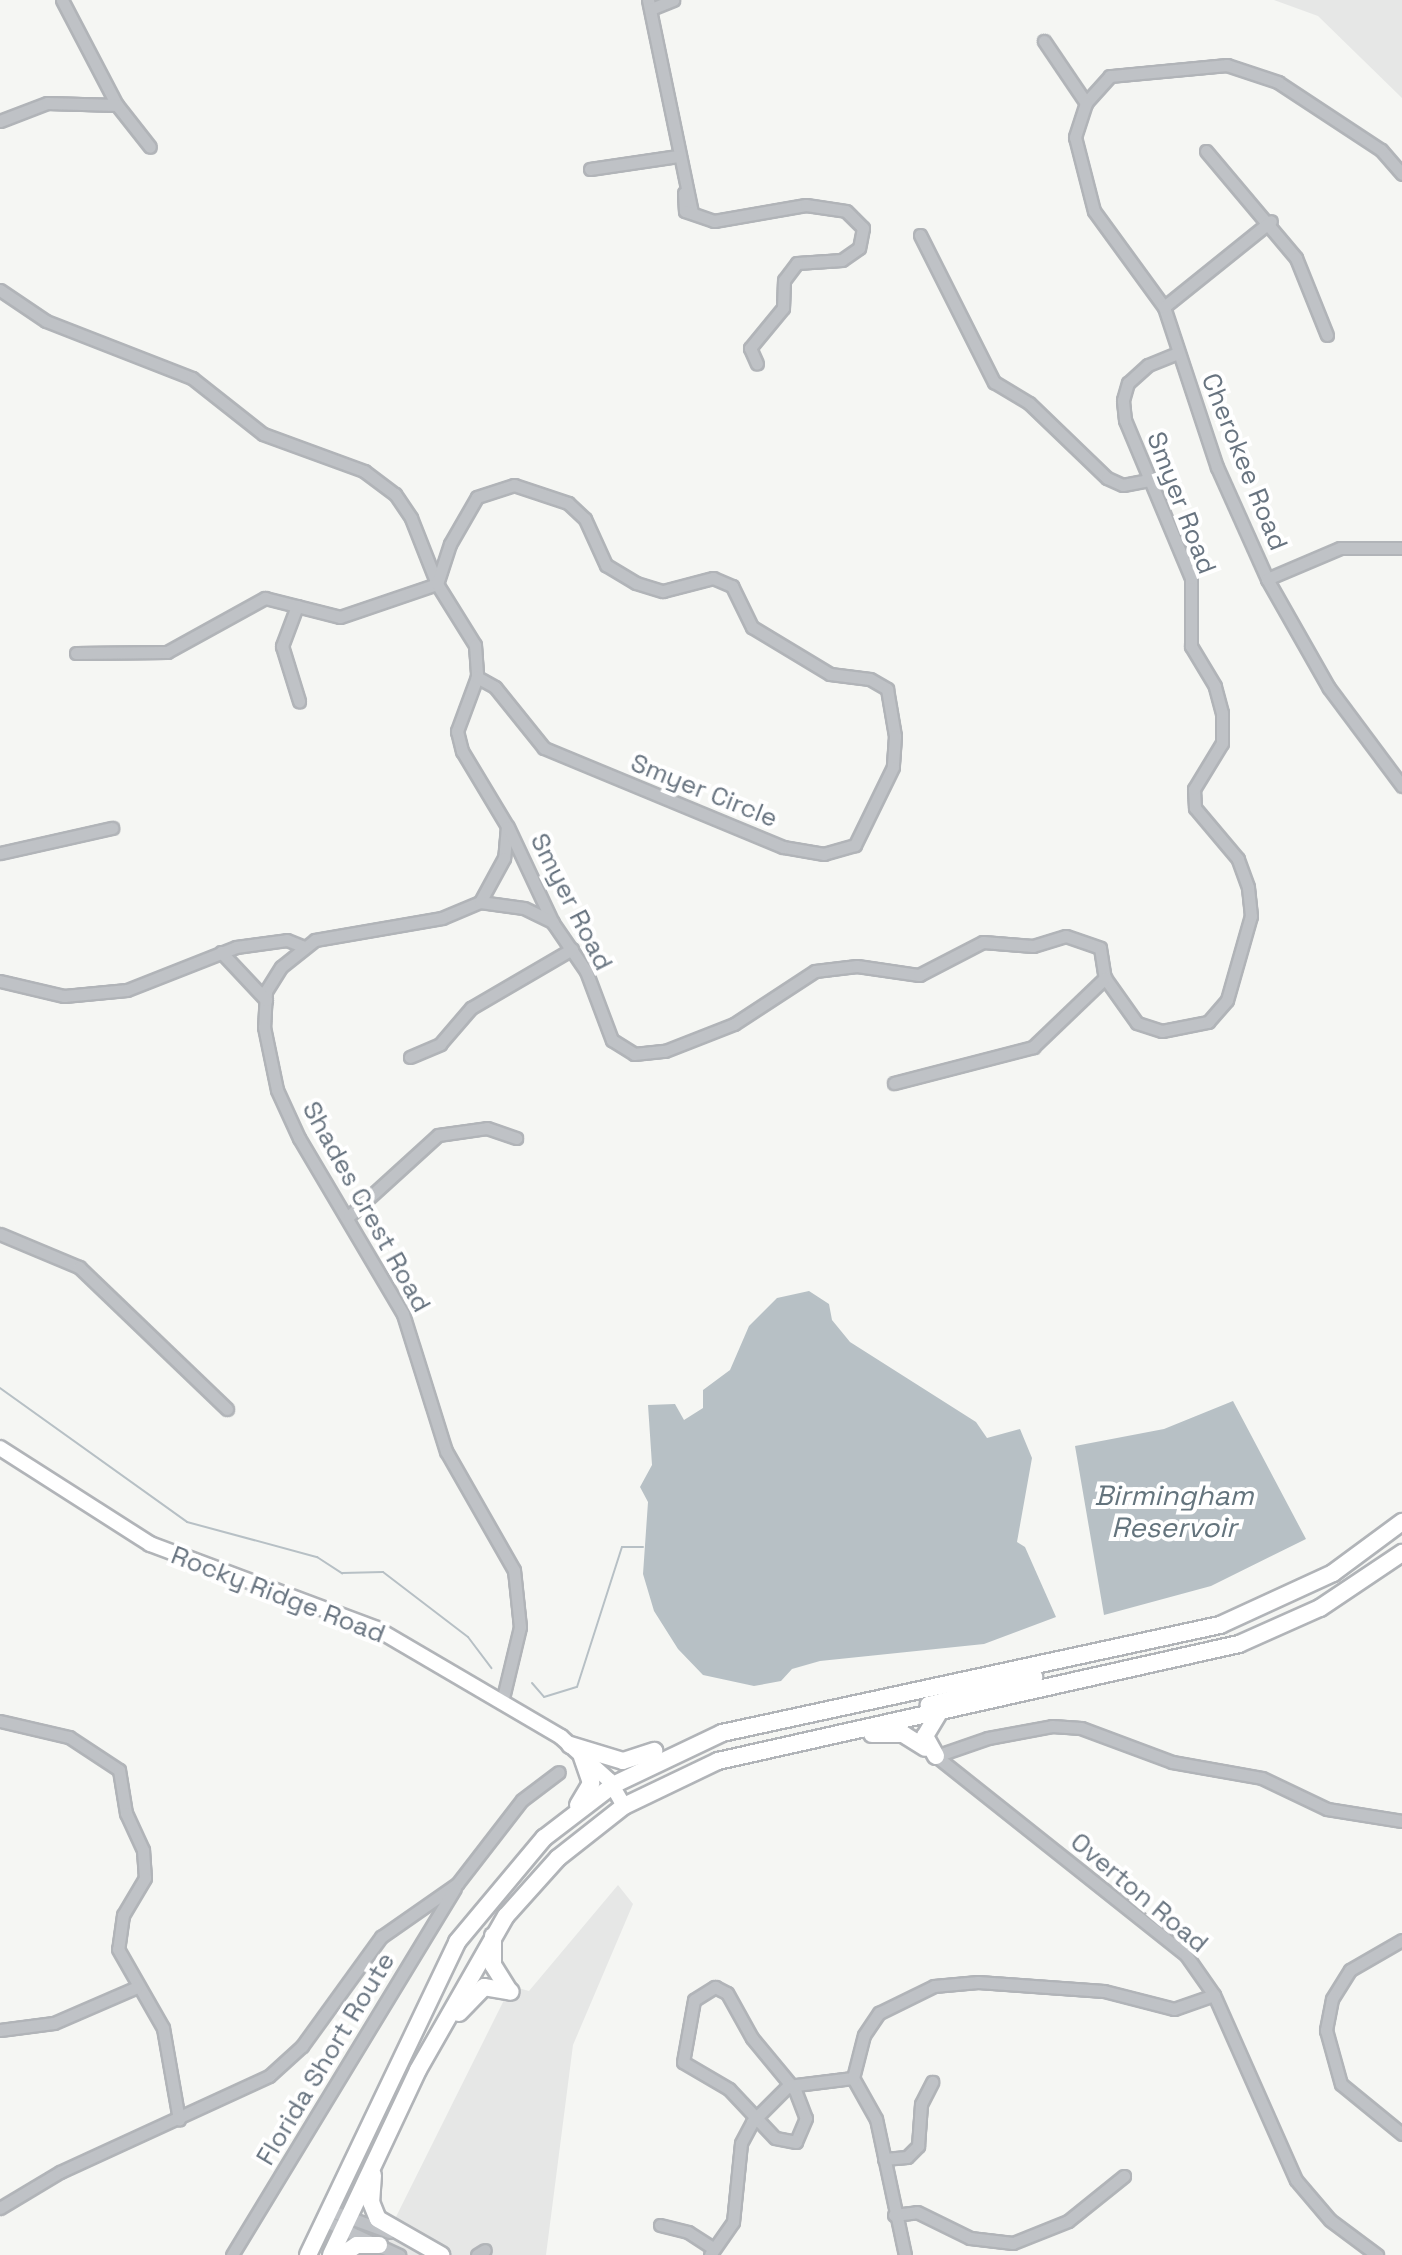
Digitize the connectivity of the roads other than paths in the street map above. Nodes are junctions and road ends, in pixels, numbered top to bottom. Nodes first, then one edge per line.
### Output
1 (62, 0) edge
2 (673, 0) edge
3 (650, 4) edge
4 (1044, 41) dead end
5 (1086, 103) junction
6 (117, 105) junction
7 (0, 121) edge
8 (150, 147) dead end
9 (1206, 151) dead end
10 (678, 156) junction
11 (590, 169) dead end
12 (1402, 174) edge
13 (1271, 221) junction
14 (920, 235) dead end
15 (0, 290) edge
16 (1164, 307) junction
17 (1327, 335) dead end
18 (1177, 353) junction
19 (757, 364) dead end
20 (1148, 480) junction
21 (1402, 548) edge
22 (1267, 579) junction
23 (437, 584) junction
24 (297, 606) junction
25 (76, 653) dead end
26 (477, 677) junction
27 (299, 701) dead end
28 (1402, 786) edge
29 (507, 826) junction
30 (112, 828) dead end
31 (0, 853) edge
32 (480, 902) junction
33 (553, 923) junction
34 (304, 947) junction
35 (572, 949) junction
36 (221, 952) junction
37 (1105, 978) junction
38 (0, 981) edge
39 (266, 1000) junction
40 (410, 1057) dead end
41 (894, 1083) dead end
42 (516, 1138) dead end
43 (349, 1216) junction
44 (0, 1234) edge
45 (227, 1409) dead end
46 (0, 1448) edge
47 (1402, 1522) edge
48 (1402, 1553) edge
49 (1220, 1625) junction
50 (951, 1694) junction
51 (502, 1702) junction
52 (940, 1711) junction
53 (794, 1715) junction
54 (906, 1718) junction
55 (0, 1721) edge
56 (763, 1749) junction
57 (576, 1751) junction
58 (930, 1752) junction
59 (559, 1772) dead end
60 (613, 1785) junction
61 (624, 1806) junction
62 (570, 1818) junction
63 (1402, 1821) edge
64 (457, 1884) junction
65 (493, 1936) junction
66 (1402, 1940) edge
67 (137, 1987) junction
68 (1214, 1995) junction
69 (0, 2030) edge
70 (438, 2032) junction
71 (853, 2078) junction
72 (932, 2082) dead end
73 (788, 2086) junction
74 (758, 2118) junction
75 (179, 2120) junction
76 (1402, 2134) edge
77 (375, 2159) junction
78 (884, 2159) junction
79 (1124, 2176) dead end
80 (0, 2208) edge
81 (894, 2215) junction
82 (328, 2216) junction
83 (347, 2223) junction
84 (660, 2225) dead end
85 (379, 2245) junction
86 (711, 2251) edge
87 (232, 2255) edge
88 (308, 2255) edge
89 (331, 2255) edge
90 (342, 2255) edge
91 (399, 2255) edge
92 (439, 2255) edge
93 (905, 2255) edge
94 (1377, 2255) edge

1 - 6 street
2 - 3 street
3 - 10 street
4 - 5 street
5 - 12 street
5 - 16 street, Cherokee Road
6 - 7 street
6 - 8 street
9 - 13 street
10 - 11 street
10 - 19 street
13 - 16 street
13 - 17 street
14 - 20 street
15 - 23 street
16 - 18 street, Cherokee Road
18 - 20 street, Smyer Road
18 - 22 street, Cherokee Road
20 - 37 street, Smyer Road
21 - 22 street
22 - 28 street, Cherokee Road
23 - 24 street
23 - 26 street
23 - 26 street, Smyer Circle
24 - 25 street
24 - 27 street
26 - 29 street
29 - 32 street
29 - 33 street, Smyer Road
30 - 31 street
32 - 33 street
32 - 34 street
33 - 35 street, Smyer Road
34 - 36 street
34 - 39 street, Shades Crest Road
35 - 37 street, Smyer Road
35 - 40 street
36 - 38 street
36 - 39 street
37 - 41 street
39 - 43 street, Shades Crest Road
42 - 43 street
43 - 51 street, Shades Crest Road
44 - 45 street
46 - 51 main road, Rocky Ridge Road
47 - 49 highway
48 - 52 highway
49 - 50 highway
49 - 53 highway
50 - 52 highway
50 - 54 highway
51 - 57 main road, Rocky Ridge Road
52 - 54 highway
52 - 58 highway
53 - 57 highway
53 - 60 highway
54 - 56 highway
54 - 58 street, Overton Road
55 - 67 street
56 - 58 highway
56 - 61 highway
57 - 60 main road, Rocky Ridge Road
57 - 62 highway
58 - 63 street
58 - 68 street, Overton Road
59 - 64 street
60 - 61 main road, Rocky Ridge Road
60 - 62 highway
61 - 65 highway
62 - 82 highway
64 - 75 street
64 - 87 street, Florida Short Route
65 - 70 highway
65 - 70 highway
66 - 76 street
67 - 69 street
67 - 75 street
68 - 71 street
68 - 94 street, Overton Road
70 - 77 highway
71 - 73 street
71 - 78 street
72 - 78 street
73 - 74 street
73 - 74 street
73 - 74 street
74 - 86 street
75 - 80 street
77 - 83 highway
77 - 92 highway
78 - 81 street
79 - 81 street
81 - 93 street
82 - 83 street
82 - 88 highway
83 - 85 street
83 - 89 highway
83 - 92 street
84 - 86 street
85 - 90 highway
85 - 91 street

